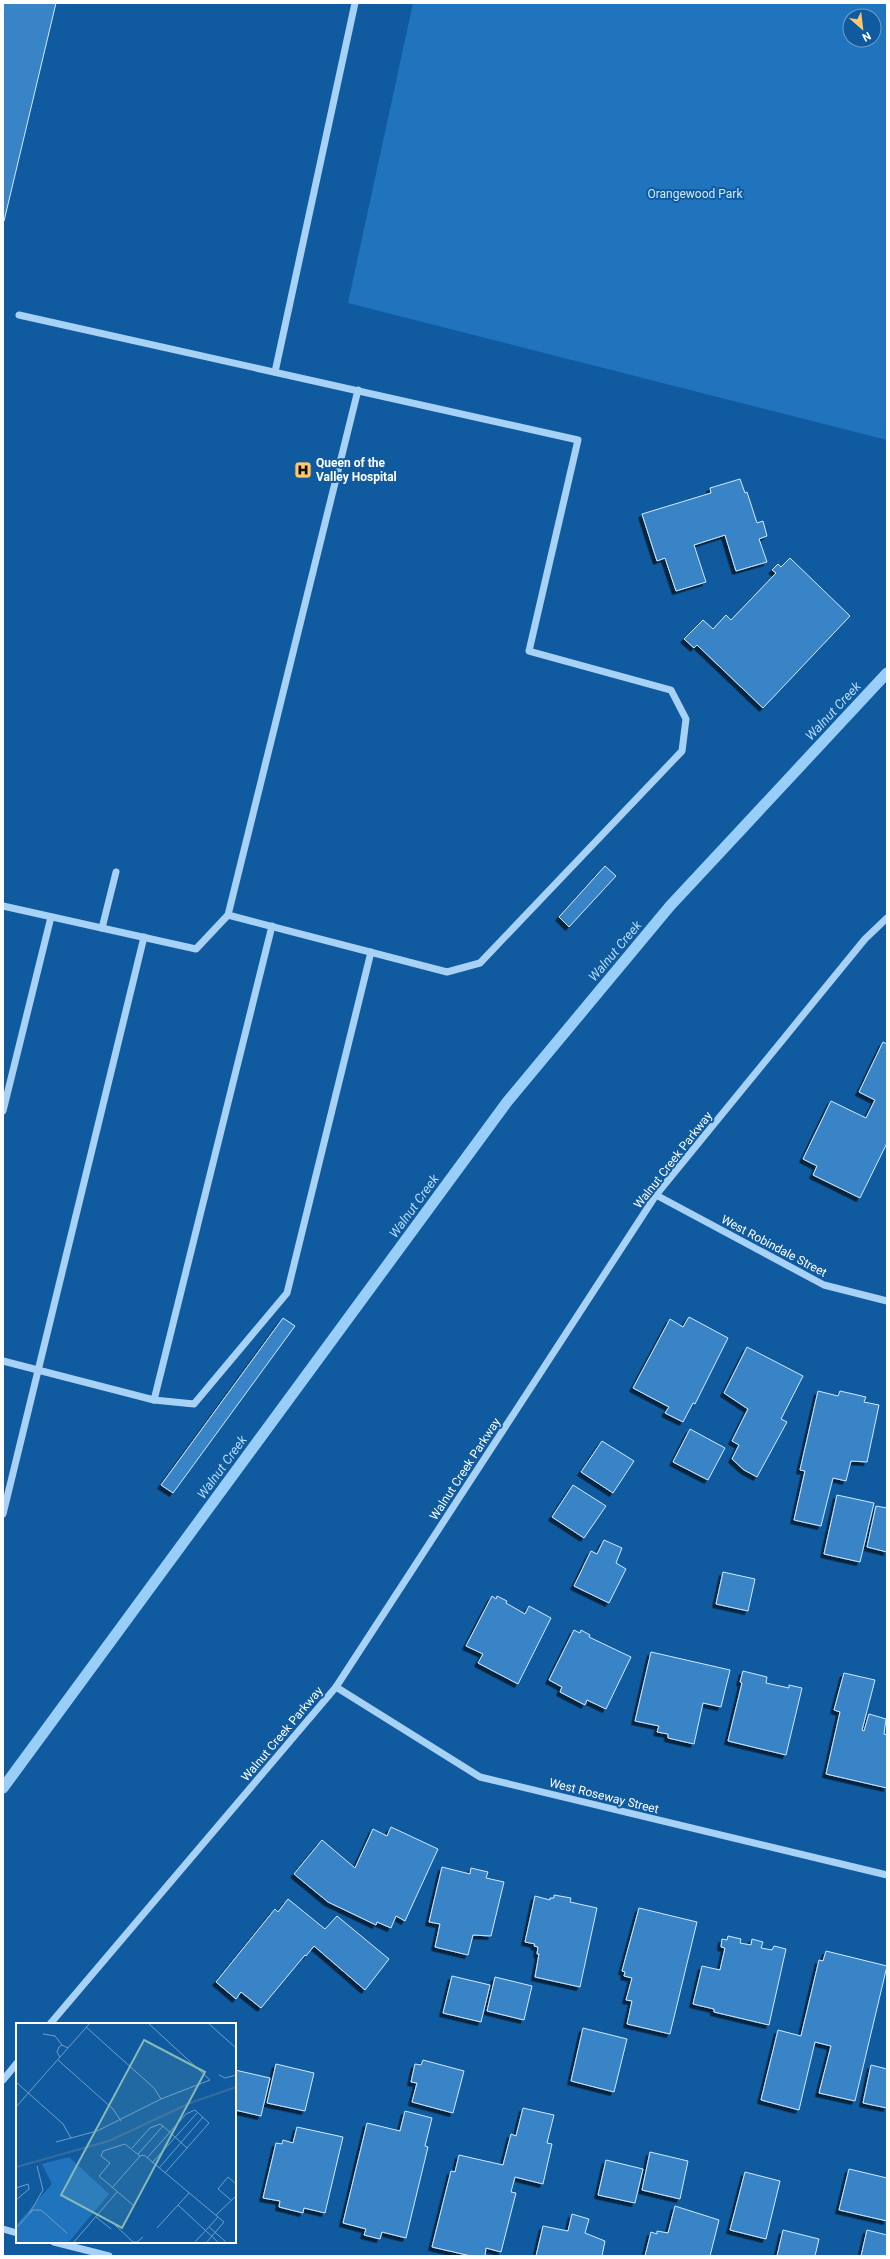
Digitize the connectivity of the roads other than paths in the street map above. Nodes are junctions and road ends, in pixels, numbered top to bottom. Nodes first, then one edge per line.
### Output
1 (355, 3) edge
2 (19, 315) dead end
3 (275, 372) junction
4 (358, 390) junction
5 (116, 872) dead end
6 (3, 906) edge
7 (228, 915) junction
8 (51, 917) junction
9 (887, 918) edge
10 (272, 926) junction
11 (102, 928) junction
12 (144, 937) junction
13 (371, 952) junction
14 (3, 1111) edge
15 (656, 1195) junction
16 (887, 1301) edge
17 (3, 1361) edge
18 (38, 1370) junction
19 (154, 1400) junction
20 (3, 1514) edge
21 (336, 1687) junction
22 (887, 1875) edge
23 (51, 2023) edge
24 (16, 2064) edge
25 (3, 2080) edge
26 (3, 2229) edge
27 (16, 2233) edge
28 (58, 2243) edge
29 (109, 2256) edge

1 - 3 street
2 - 3 street
3 - 4 street
4 - 7 street
4 - 13 street
5 - 11 street
6 - 8 street
7 - 10 street
7 - 12 street
8 - 11 street
8 - 14 street
9 - 15 street, Walnut Creek Parkway
10 - 13 street
10 - 19 street
11 - 12 street
12 - 18 street
13 - 19 street
15 - 16 street, West Robindale Street
15 - 21 street, Walnut Creek Parkway
17 - 18 street
18 - 19 street
18 - 20 street
21 - 22 street, West Roseway Street
21 - 23 street, Walnut Creek Parkway
24 - 25 street
26 - 27 street
28 - 29 street

